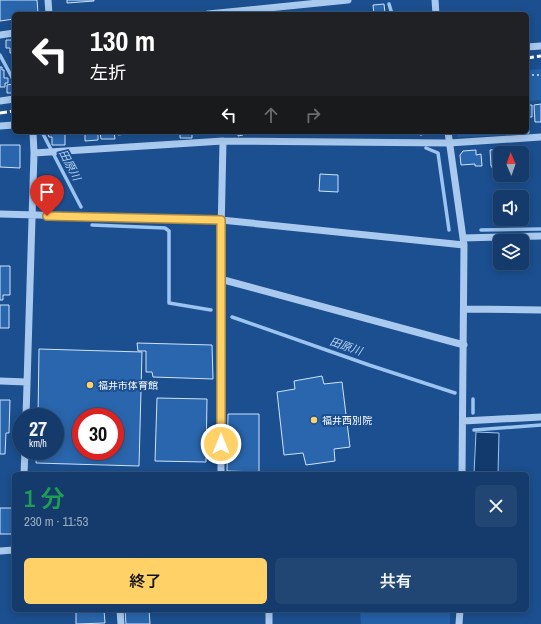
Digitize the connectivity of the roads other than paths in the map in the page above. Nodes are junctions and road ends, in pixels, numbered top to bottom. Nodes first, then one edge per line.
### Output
1 (48, 0) edge
2 (348, 0) edge
3 (435, 0) edge
4 (49, 12) edge
5 (228, 12) edge
6 (436, 12) edge
7 (12, 33) edge
8 (0, 34) edge
9 (541, 46) edge
10 (529, 47) edge
11 (12, 99) edge
12 (0, 101) edge
13 (12, 125) edge
14 (0, 126) edge
15 (33, 134) edge
16 (448, 134) edge
17 (541, 136) edge
18 (223, 141) junction
19 (449, 143) junction
20 (34, 153) junction
21 (0, 214) edge
22 (31, 215) junction
23 (221, 220) junction
24 (541, 236) edge
25 (464, 242) junction
26 (220, 279) junction
27 (464, 309) junction
28 (541, 310) edge
29 (464, 345) junction
30 (0, 381) edge
31 (27, 382) junction
32 (26, 408) edge
33 (541, 417) edge
34 (463, 421) junction
35 (25, 460) edge
36 (24, 472) edge
37 (221, 472) edge
38 (462, 472) edge
39 (12, 550) edge
40 (0, 551) edge
41 (120, 612) edge
42 (269, 612) edge
43 (460, 612) edge
44 (121, 624) edge
45 (269, 624) edge
46 (459, 624) edge

1 - 4 street
2 - 5 street
3 - 6 street
7 - 8 street
9 - 10 street
11 - 12 street
13 - 14 street
15 - 20 street
16 - 19 street
17 - 19 street
18 - 19 street
18 - 20 street
18 - 23 street
19 - 25 street
20 - 22 street
21 - 22 street
22 - 23 street
22 - 31 street
23 - 25 street
23 - 26 street
24 - 25 street
25 - 27 street
26 - 29 street
26 - 37 street
27 - 28 street
27 - 29 street
29 - 34 street
30 - 31 street
31 - 32 street
33 - 34 street
34 - 38 street
35 - 36 street
39 - 40 street
41 - 44 street
42 - 45 street
43 - 46 street

